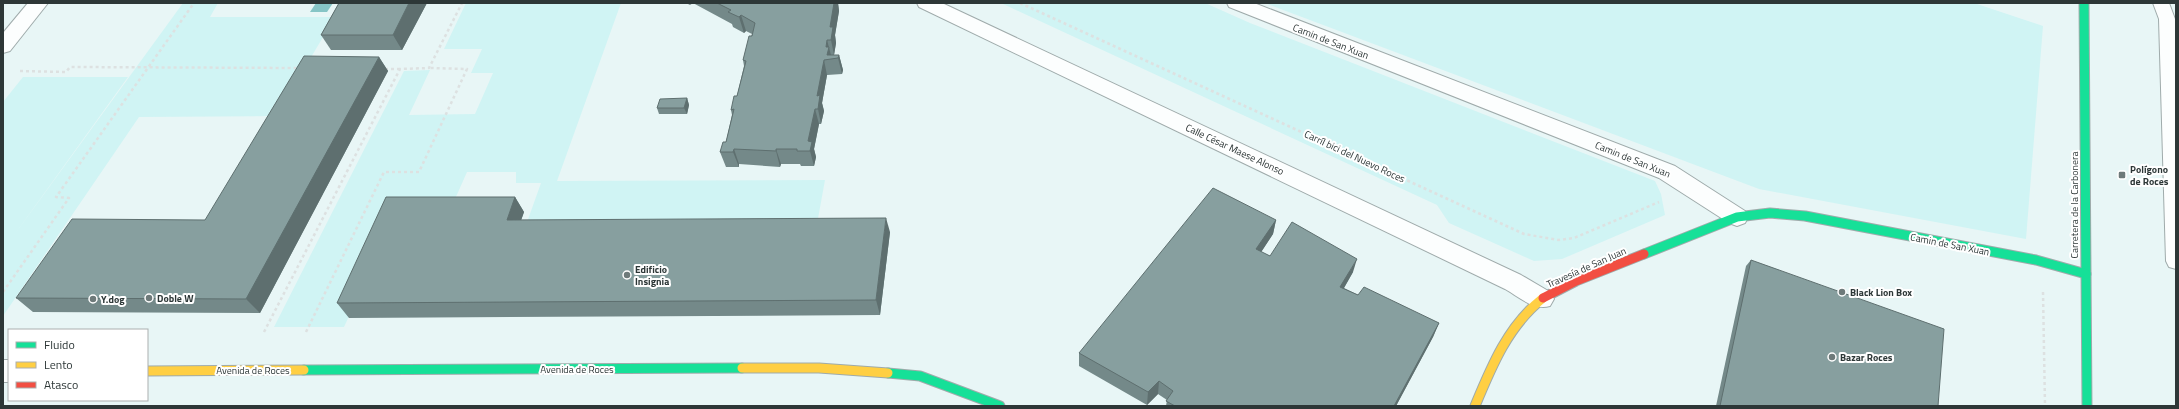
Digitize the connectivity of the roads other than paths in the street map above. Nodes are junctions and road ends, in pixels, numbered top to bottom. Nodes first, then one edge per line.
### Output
1 (39, 3) edge
2 (926, 3) edge
3 (1236, 3) edge
4 (2084, 3) edge
5 (2161, 3) edge
6 (3, 46) edge
7 (1737, 217) junction
8 (2176, 260) edge
9 (2086, 274) junction
10 (1542, 299) junction
11 (148, 371) edge
12 (1000, 406) edge
13 (1475, 406) edge
14 (2087, 406) edge

1 - 6 street
2 - 10 street, Calle César Maese Alonso
3 - 7 street, Camin de San Xuan
4 - 9 street, Carretera de la Carbonera
5 - 8 lane
7 - 9 street, Camin de San Xuan
7 - 10 street, Travesía de San Juan
9 - 14 street, Carretera de la Carbonera
10 - 13 street, Travesía de San Juan
11 - 12 street, Avenida de Roces

